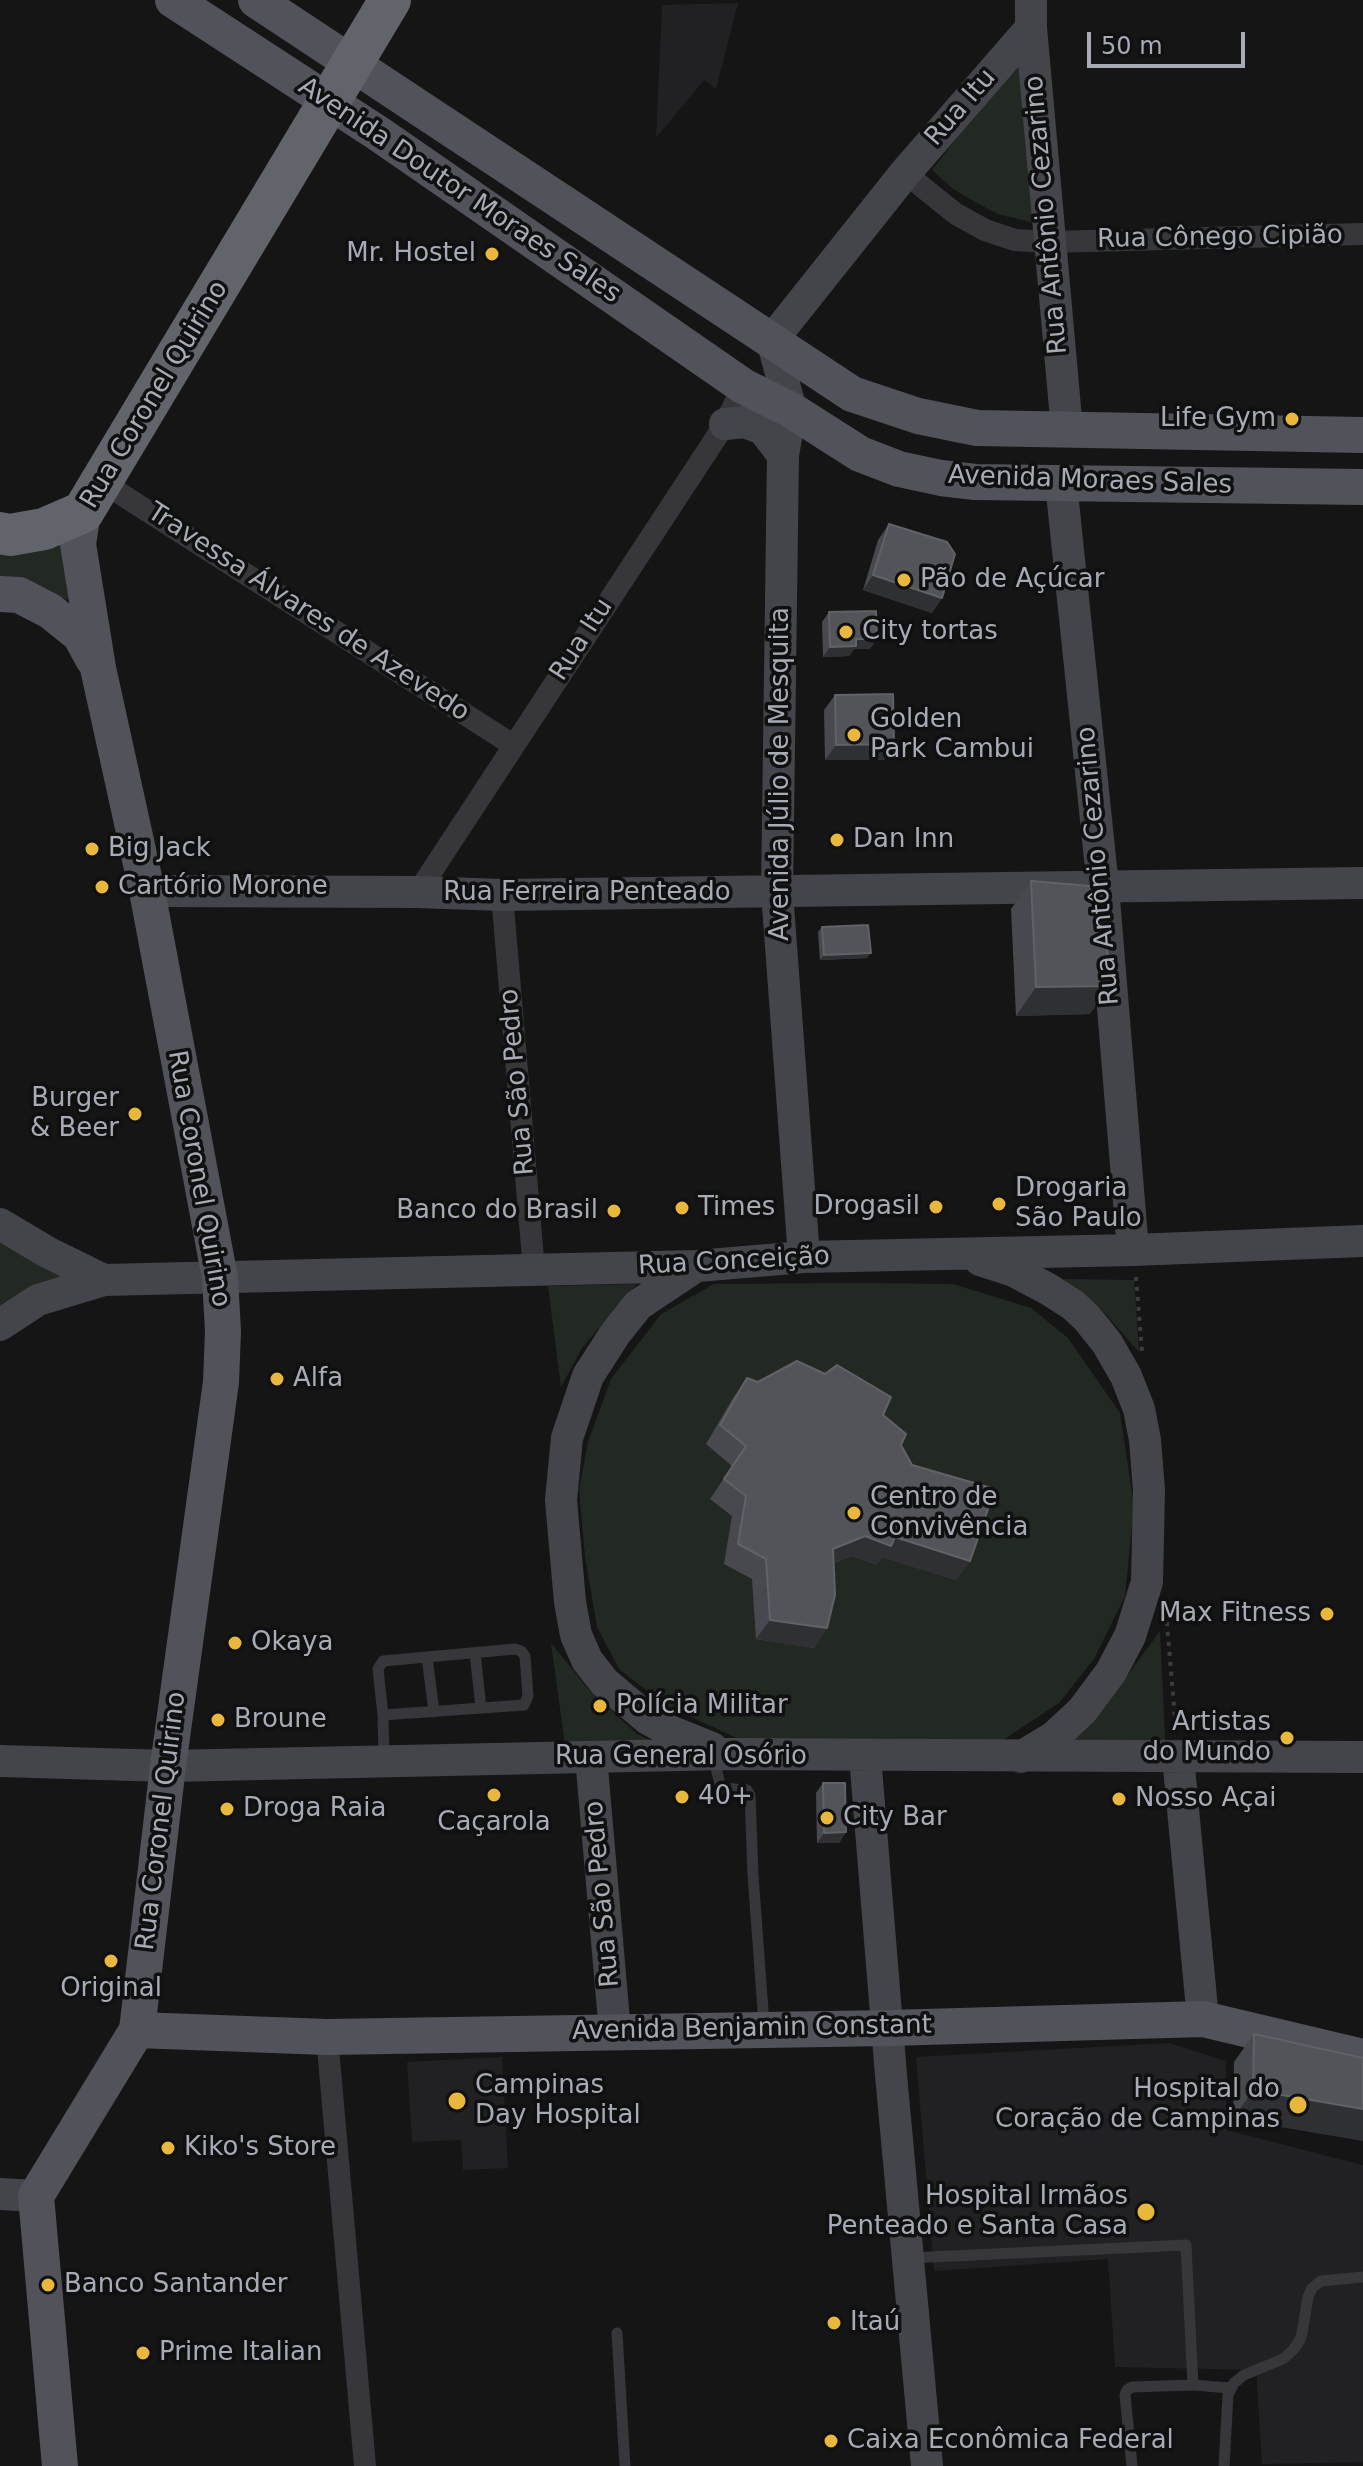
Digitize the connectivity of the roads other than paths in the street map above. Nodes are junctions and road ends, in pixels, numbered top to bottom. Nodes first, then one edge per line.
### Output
1 (173, 0) edge
2 (256, 0) edge
3 (390, 0) edge
4 (1031, 14) edge
5 (352, 65) junction
6 (331, 102) junction
7 (905, 173) junction
8 (1363, 234) edge
9 (1049, 242) junction
10 (772, 340) junction
11 (743, 386) junction
12 (791, 410) junction
13 (725, 424) junction
14 (1067, 430) junction
15 (1363, 435) edge
16 (783, 455) junction
17 (1061, 483) junction
18 (1363, 487) edge
19 (93, 497) junction
20 (0, 533) edge
21 (0, 594) edge
22 (98, 668) junction
23 (513, 745) junction
24 (1363, 883) edge
25 (1103, 887) junction
26 (147, 891) junction
27 (418, 892) junction
28 (777, 892) junction
29 (502, 895) junction
30 (0, 1224) edge
31 (1363, 1241) edge
32 (1133, 1250) junction
33 (957, 1253) junction
34 (804, 1257) junction
35 (697, 1266) junction
36 (534, 1270) junction
37 (220, 1278) junction
38 (104, 1280) junction
39 (0, 1325) edge
40 (475, 1653) junction
41 (427, 1657) junction
42 (481, 1708) junction
43 (434, 1712) junction
44 (383, 1715) junction
45 (720, 1754) junction
46 (865, 1756) junction
47 (591, 1757) junction
48 (1021, 1757) junction
49 (1178, 1757) junction
50 (1363, 1757) edge
51 (0, 1761) edge
52 (384, 1761) junction
53 (168, 1766) junction
54 (1203, 2019) junction
55 (889, 2028) junction
56 (764, 2029) junction
57 (137, 2030) junction
58 (615, 2032) junction
59 (327, 2037) junction
60 (1363, 2057) edge
61 (0, 2194) edge
62 (36, 2196) junction
63 (909, 2258) junction
64 (1363, 2277) edge
65 (617, 2333) dead end
66 (1193, 2385) junction
67 (1230, 2388) junction
68 (60, 2466) edge
69 (365, 2466) edge
70 (625, 2466) edge
71 (927, 2466) edge
72 (1132, 2466) edge
73 (1224, 2466) edge

1 - 6 main road, Avenida Doutor Moraes Sales
2 - 5 main road, Avenida Doutor Moraes Sales
3 - 5 highway, Rua Coronel Quirino
4 - 7 main road, Rua Itu
4 - 9 main road, Rua Antônio Cezarino
5 - 6 highway, Rua Coronel Quirino
5 - 10 main road, Avenida Doutor Moraes Sales
6 - 11 main road, Avenida Doutor Moraes Sales
6 - 19 highway, Rua Coronel Quirino
7 - 9 street, Rua Cônego Cipião
7 - 10 main road, Rua Itu
8 - 9 street, Rua Cônego Cipião
9 - 14 main road, Rua Antônio Cezarino
10 - 12 main road, Avenida Júlio de Mesquita
10 - 14 main road, Avenida Moraes Sales
11 - 12 main road, Avenida Moraes Sales
11 - 13 street, Rua Itu
12 - 16 main road, Avenida Júlio de Mesquita
12 - 17 main road, Avenida Moraes Sales
13 - 16 main road
13 - 23 street, Rua Itu
14 - 15 main road, Avenida Moraes Sales
16 - 28 main road, Avenida Júlio de Mesquita
17 - 18 main road, Avenida Moraes Sales
17 - 25 main road, Rua Antônio Cezarino
19 - 20 highway
19 - 22 main road, Rua Coronel Quirino
19 - 23 street, Travessa Álvares de Azevedo
21 - 22 main road
22 - 26 main road, Rua Coronel Quirino
23 - 27 street, Rua Itu
24 - 25 main road, Rua Ferreira Penteado
25 - 28 main road, Rua Ferreira Penteado
25 - 32 main road, Rua Antônio Cezarino
26 - 27 main road, Rua Ferreira Penteado
26 - 37 main road, Rua Coronel Quirino
27 - 29 main road, Rua Ferreira Penteado
28 - 29 main road, Rua Ferreira Penteado
28 - 34 main road, Avenida Júlio de Mesquita
29 - 36 street, Rua São Pedro
30 - 38 main road
31 - 32 main road, Rua Conceição
32 - 33 main road, Rua Conceição
33 - 34 main road, Rua Conceição
33 - 48 main road
34 - 35 main road, Rua Conceição
35 - 36 main road, Rua Conceição
35 - 45 main road
36 - 37 main road, Rua Conceição
37 - 38 main road, Rua Conceição
37 - 53 main road, Rua Coronel Quirino
38 - 39 main road
40 - 41 lane
40 - 42 lane
40 - 42 lane
41 - 43 lane
41 - 44 lane
42 - 43 lane
43 - 44 lane
44 - 52 lane
45 - 46 main road, Rua General Osório
45 - 47 main road, Rua General Osório
45 - 56 lane
46 - 48 main road, Rua General Osório
46 - 55 main road
47 - 52 main road, Rua General Osório
47 - 58 main road, Rua São Pedro
48 - 49 main road, Rua General Osório
49 - 50 main road, Rua General Osório
49 - 54 main road
51 - 53 main road, Rua General Osório
52 - 53 main road, Rua General Osório
53 - 57 main road, Rua Coronel Quirino
54 - 55 main road, Avenida Benjamin Constant
54 - 60 main road, Avenida Benjamin Constant
55 - 56 main road, Avenida Benjamin Constant
55 - 63 main road
56 - 58 main road, Avenida Benjamin Constant
57 - 59 main road, Avenida Benjamin Constant
57 - 62 main road, Rua Coronel Quirino
58 - 59 main road, Avenida Benjamin Constant
59 - 69 street
61 - 62 main road
62 - 68 main road
63 - 66 lane
63 - 71 main road
64 - 67 lane
65 - 70 lane
66 - 67 lane
66 - 72 lane
67 - 73 lane

